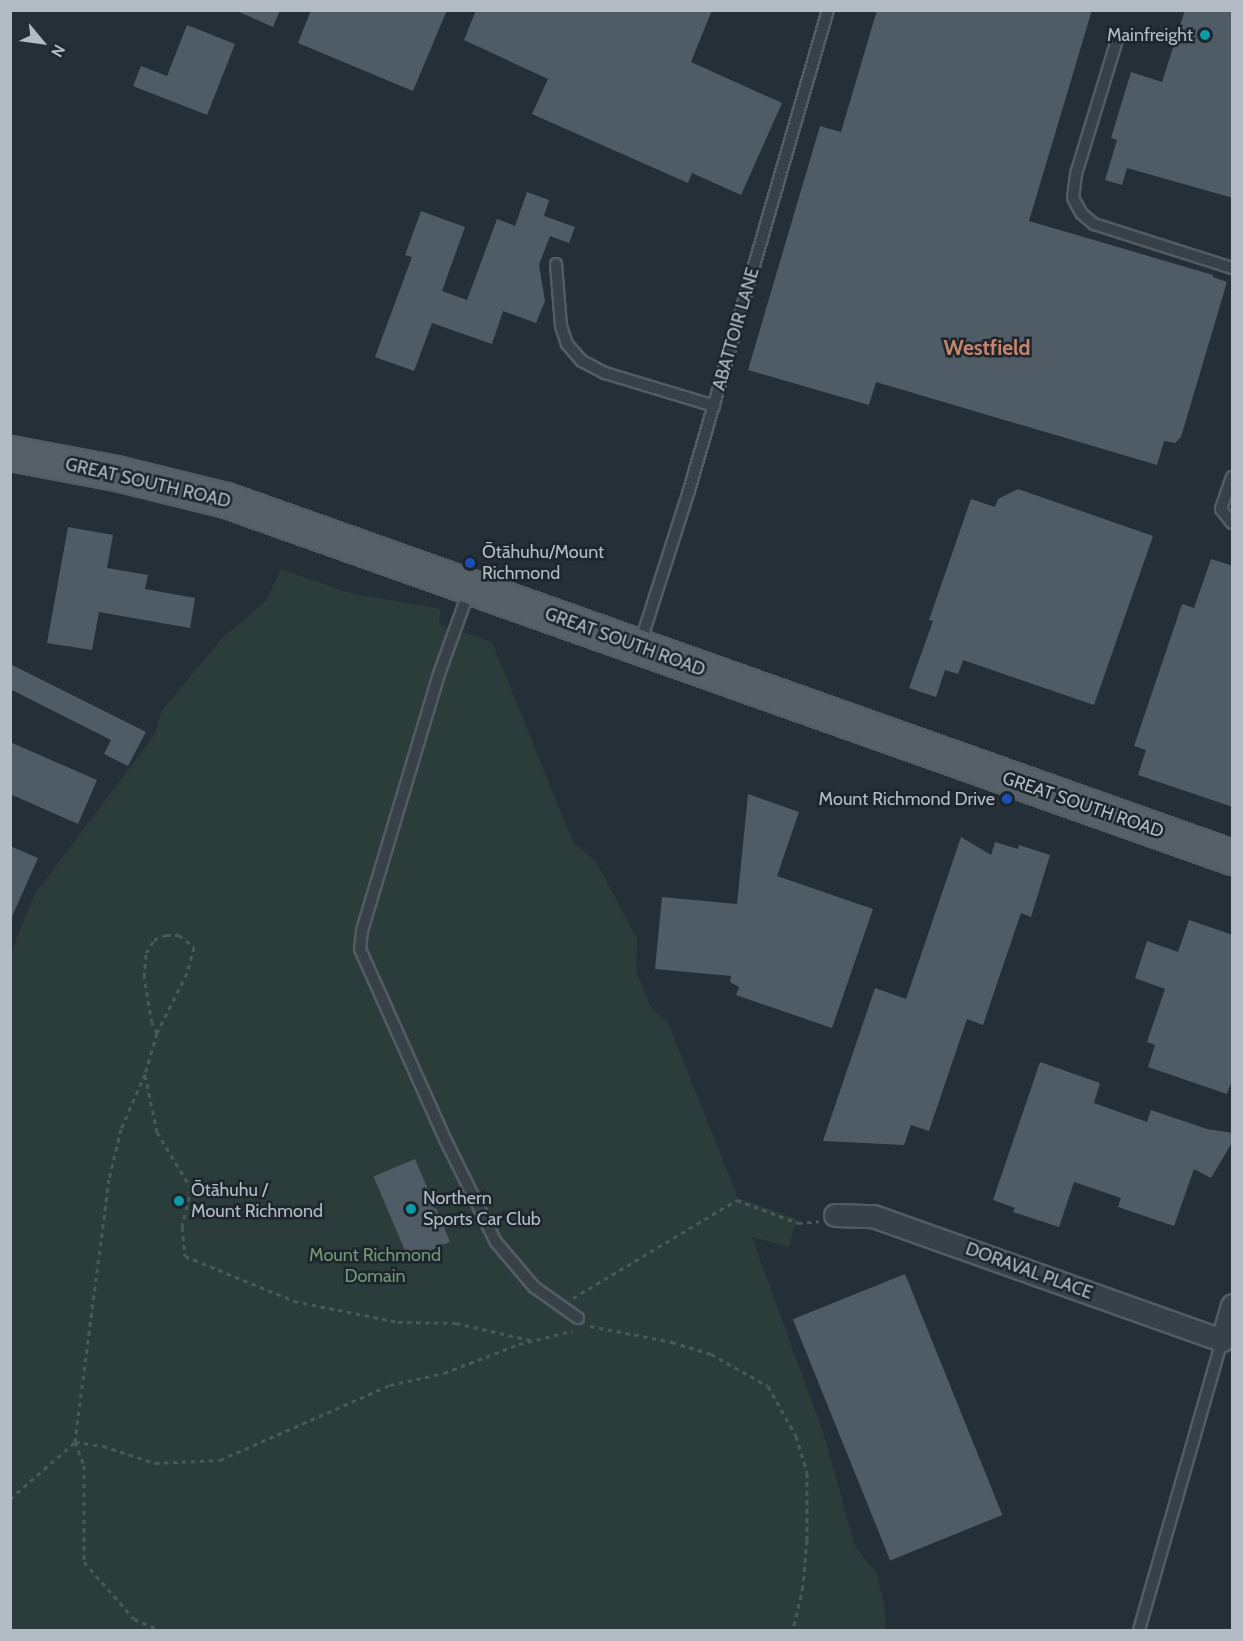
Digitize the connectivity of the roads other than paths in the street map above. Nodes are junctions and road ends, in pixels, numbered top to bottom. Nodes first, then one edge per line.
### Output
1 (828, 10) edge
2 (1117, 40) dead end
3 (556, 264) dead end
4 (1233, 268) edge
5 (714, 406) junction
6 (14, 451) edge
7 (1233, 477) edge
8 (1233, 523) edge
9 (470, 588) junction
10 (639, 647) junction
11 (1233, 857) edge
12 (835, 1215) road end
13 (1233, 1305) edge
14 (581, 1323) road end
15 (1222, 1340) junction
16 (1139, 1630) edge

1 - 5 lane, ABATTOIR LANE
2 - 4 lane
3 - 5 lane
5 - 10 lane, ABATTOIR LANE
6 - 9 main road, GREAT SOUTH ROAD
7 - 8 lane
9 - 10 main road, GREAT SOUTH ROAD
9 - 14 lane
10 - 11 main road, GREAT SOUTH ROAD
12 - 15 street, DORAVAL PLACE
13 - 15 street
15 - 16 lane

